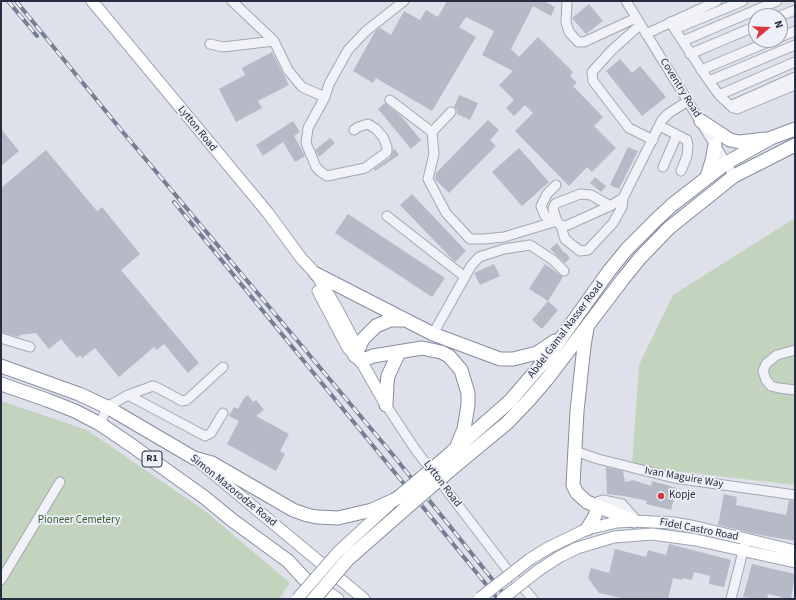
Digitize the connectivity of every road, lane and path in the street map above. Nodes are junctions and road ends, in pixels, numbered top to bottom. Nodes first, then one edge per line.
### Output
1 (92, 1) edge
2 (232, 1) edge
3 (404, 1) edge
4 (567, 1) edge
5 (626, 1) edge
6 (717, 1) edge
7 (743, 1) edge
8 (777, 1) edge
9 (638, 22) junction
10 (672, 26) junction
11 (748, 29) edge
12 (646, 34) junction
13 (274, 41) junction
14 (683, 41) junction
15 (210, 44) dead end
16 (795, 45) edge
17 (754, 48) edge
18 (690, 54) junction
19 (795, 62) edge
20 (701, 70) junction
21 (795, 77) edge
22 (709, 81) junction
23 (795, 85) edge
24 (719, 95) junction
25 (325, 97) junction
26 (390, 100) dead end
27 (688, 101) junction
28 (729, 106) junction
29 (451, 112) dead end
30 (701, 121) junction
31 (660, 126) junction
32 (795, 129) edge
33 (354, 130) dead end
34 (432, 132) junction
35 (677, 135) junction
36 (771, 138) junction
37 (653, 140) junction
38 (715, 145) junction
39 (795, 145) edge
40 (726, 163) junction
41 (663, 167) dead end
42 (681, 171) dead end
43 (734, 176) junction
44 (707, 177) junction
45 (556, 185) dead end
46 (623, 198) junction
47 (610, 206) junction
48 (387, 216) dead end
49 (559, 223) junction
50 (301, 258) junction
51 (564, 271) dead end
52 (316, 274) junction
53 (465, 277) junction
54 (404, 320) junction
55 (588, 324) junction
56 (433, 334) junction
57 (564, 336) junction
58 (1, 338) edge
59 (30, 347) dead end
60 (795, 350) edge
61 (399, 352) junction
62 (358, 355) junction
63 (1, 366) edge
64 (223, 366) dead end
65 (1, 384) edge
66 (795, 390) edge
67 (128, 395) junction
68 (386, 405) junction
69 (107, 407) junction
70 (223, 413) dead end
71 (100, 424) junction
72 (456, 449) junction
73 (575, 451) junction
74 (194, 458) junction
75 (446, 466) junction
76 (60, 482) dead end
77 (795, 495) edge
78 (399, 502) junction
79 (594, 506) junction
80 (636, 521) junction
81 (587, 529) junction
82 (746, 539) junction
83 (743, 551) junction
84 (795, 551) edge
85 (343, 556) junction
86 (288, 561) junction
87 (795, 562) edge
88 (1, 580) edge
89 (297, 599) edge
90 (314, 599) edge
91 (323, 599) edge
92 (338, 599) edge
93 (364, 599) edge
94 (480, 599) edge
95 (502, 599) edge
96 (533, 599) edge
97 (731, 599) edge

1 - 50 main road, Lytton Road
2 - 13 street
3 - 25 street
4 - 9 street
5 - 9 street, Coventry Road
6 - 10 street
7 - 10 street
8 - 14 street
9 - 12 street, Coventry Road
9 - 37 street
10 - 12 street
10 - 14 street
11 - 18 street
12 - 27 street, Coventry Road
13 - 15 street
13 - 25 street
14 - 18 street
16 - 22 street
17 - 20 street
18 - 20 street
19 - 24 street
20 - 22 street
21 - 28 street
22 - 24 street
23 - 28 street
24 - 28 street
25 - 33 street
26 - 34 street
27 - 30 street, Coventry Road
27 - 31 street
29 - 34 street
30 - 36 highway
30 - 38 street, Coventry Road
31 - 35 street
31 - 37 street
32 - 36 highway, Abdel Gamal Nasser Road
34 - 49 street
35 - 41 street
35 - 42 street
36 - 40 highway, Abdel Gamal Nasser Road
37 - 46 street
38 - 40 street, Coventry Road
38 - 44 highway
39 - 43 highway, Abdel Gamal Nasser Road
40 - 43 street, Coventry Road
40 - 44 highway, Abdel Gamal Nasser Road
43 - 55 highway, Abdel Gamal Nasser Road
44 - 57 highway, Abdel Gamal Nasser Road
45 - 49 street
46 - 47 street
46 - 49 street
47 - 49 street
47 - 49 street
48 - 53 street
50 - 52 main road, Lytton Road
50 - 62 main road, Lytton Road
51 - 53 street
52 - 54 highway
52 - 62 main road, Lytton Road
53 - 56 street
54 - 56 highway
54 - 62 highway
55 - 73 highway
55 - 75 highway, Abdel Gamal Nasser Road
56 - 57 highway
57 - 72 highway, Abdel Gamal Nasser Road
58 - 59 street
60 - 66 street
61 - 62 highway
61 - 68 highway
61 - 72 highway
62 - 68 main road, Lytton Road
63 - 69 highway, Simon Mazorodze Road / R1
64 - 67 street
65 - 71 highway, Simon Mazorodze Road / R1
67 - 69 street
67 - 70 street
68 - 96 street, Lytton Road
69 - 71 street
69 - 74 highway, Simon Mazorodze Road / R1
71 - 86 highway, Simon Mazorodze Road / R1
72 - 75 highway, Abdel Gamal Nasser Road
73 - 77 street, Ivan Maguire Way
73 - 79 highway
74 - 78 highway
74 - 93 main road, Simon Mazorodze Road / R1
75 - 78 highway, Abdel Gamal Nasser Road, bridge
76 - 88 street
78 - 85 highway, Abdel Gamal Nasser Road
79 - 80 highway
79 - 81 highway
80 - 81 main road, Fidel Castro Road
80 - 82 main road, Fidel Castro Road
81 - 94 main road, Fidel Castro Road, bridge
82 - 83 street
82 - 84 main road, Fidel Castro Road
83 - 87 main road, Fidel Castro Road
83 - 95 main road, Fidel Castro Road, bridge
83 - 97 street
85 - 89 main road, Abdel Gamal Nasser Road, bridge
85 - 90 highway, Abdel Gamal Nasser Road, bridge
86 - 91 highway
86 - 92 main road, Simon Mazorodze Road / R1

